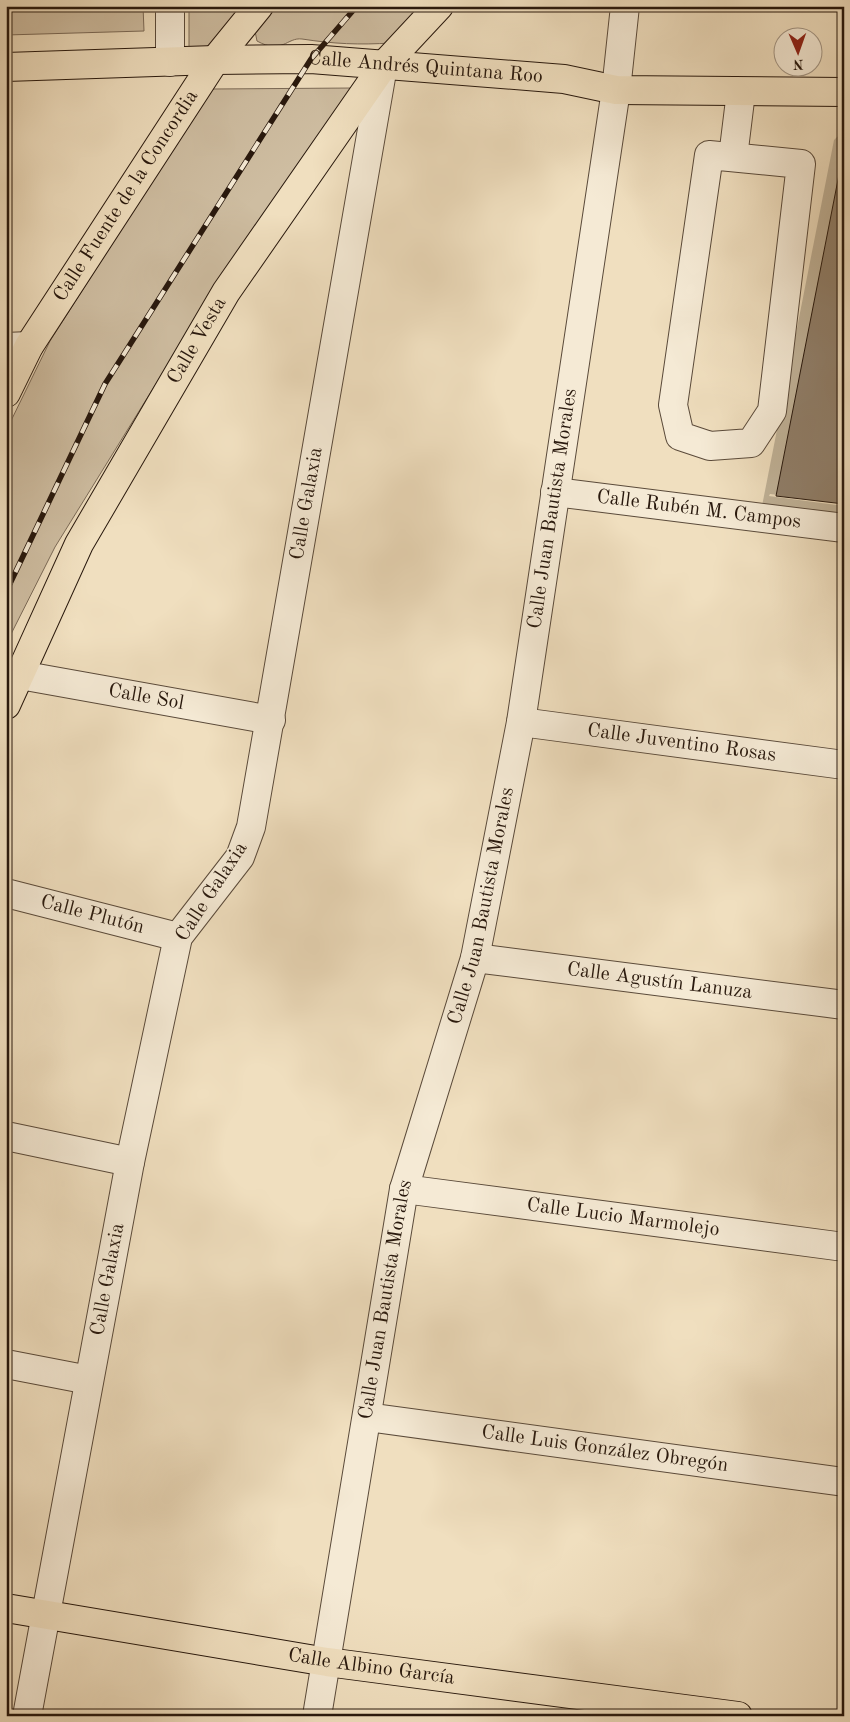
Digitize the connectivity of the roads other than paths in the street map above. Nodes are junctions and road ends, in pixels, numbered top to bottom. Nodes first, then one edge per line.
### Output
1 (170, 6) edge
2 (259, 6) edge
3 (439, 6) edge
4 (625, 6) edge
5 (215, 60) junction
6 (170, 62) junction
7 (383, 66) junction
8 (6, 67) edge
9 (616, 90) junction
10 (741, 92) junction
11 (844, 92) edge
12 (733, 157) junction
13 (18, 347) edge
14 (6, 393) edge
15 (555, 492) junction
16 (844, 528) edge
17 (20, 675) junction
18 (6, 705) edge
19 (271, 720) junction
20 (521, 722) junction
21 (844, 765) edge
22 (6, 893) edge
23 (178, 937) junction
24 (475, 958) junction
25 (844, 1005) edge
26 (6, 1136) edge
27 (130, 1162) junction
28 (404, 1189) junction
29 (844, 1247) edge
30 (6, 1364) edge
31 (89, 1380) junction
32 (367, 1417) junction
33 (844, 1482) edge
34 (6, 1608) edge
35 (46, 1615) junction
36 (327, 1662) junction
37 (27, 1716) edge
38 (317, 1716) edge
39 (738, 1716) edge

1 - 6 street
2 - 5 main road, Calle Fuente de la Concordia
3 - 7 main road, Calle Vesta
4 - 9 street, Calle Juan Bautista Morales
5 - 6 main road, Calle Andrés Quintana Roo
5 - 7 main road, Calle Andrés Quintana Roo
5 - 13 main road, Calle Fuente de la Concordia
6 - 8 main road, Calle Andrés Quintana Roo
7 - 9 main road, Calle Andrés Quintana Roo
7 - 17 main road, Calle Vesta
7 - 19 street, Calle Galaxia
9 - 10 main road, Calle Andrés Quintana Roo
9 - 15 street, Calle Juan Bautista Morales
10 - 11 main road, Calle Andrés Quintana Roo
10 - 12 street
12 - 12 street
13 - 14 main road, Calle Fuente de la Concordia
15 - 16 street, Calle Rubén M. Campos
15 - 20 street, Calle Juan Bautista Morales
17 - 18 main road, Calle Vesta
17 - 19 street, Calle Sol
19 - 23 street, Calle Galaxia
20 - 21 street, Calle Juventino Rosas
20 - 24 street, Calle Juan Bautista Morales
22 - 23 street, Calle Plutón
23 - 27 street, Calle Galaxia
24 - 25 street, Calle Agustín Lanuza
24 - 28 street, Calle Juan Bautista Morales
26 - 27 street
27 - 31 street, Calle Galaxia
28 - 29 street, Calle Lucio Marmolejo
28 - 32 street, Calle Juan Bautista Morales
30 - 31 street
31 - 35 street, Calle Galaxia
32 - 33 street, Calle Luis González Obregón
32 - 36 street, Calle Juan Bautista Morales
34 - 35 main road, Calle Albino García
35 - 36 main road, Calle Albino García
35 - 37 street, Calle Galaxia
36 - 38 street, Calle Juan Bautista Morales
36 - 39 main road, Calle Albino García

